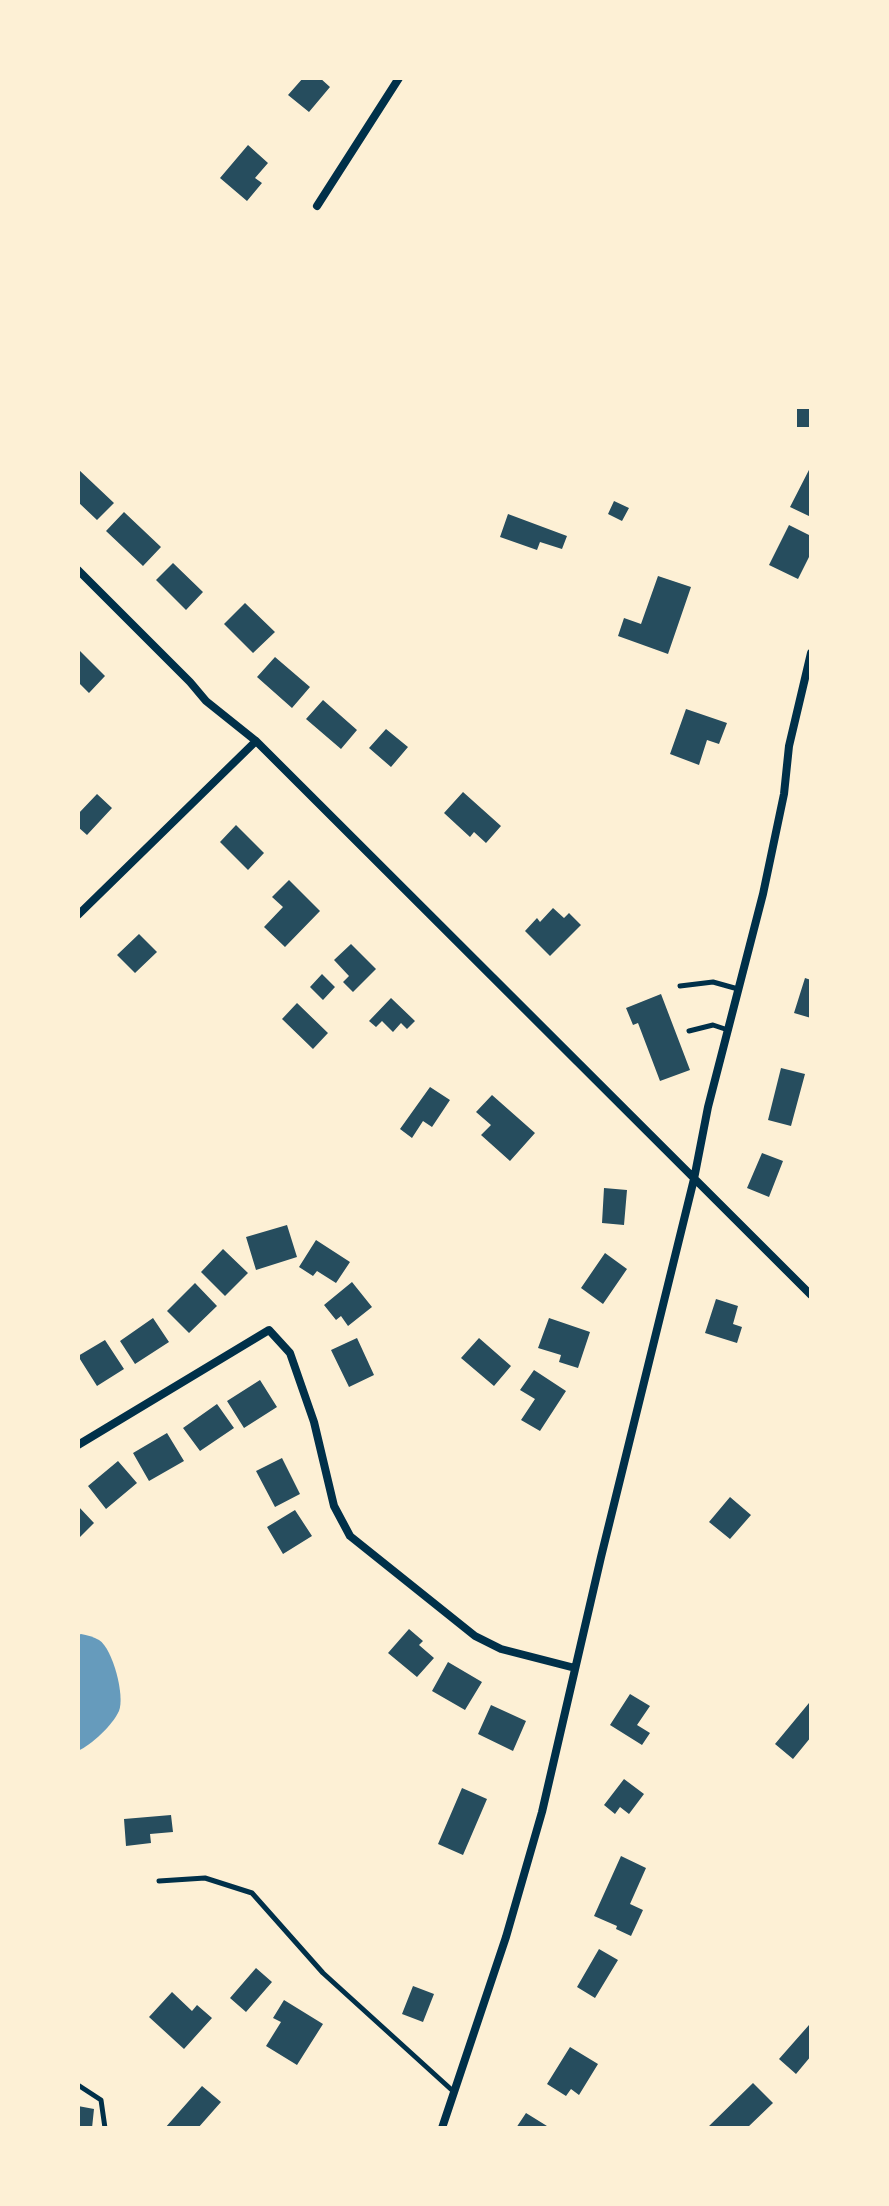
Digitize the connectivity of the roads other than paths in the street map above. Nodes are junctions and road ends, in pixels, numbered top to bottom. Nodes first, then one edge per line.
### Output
1 (399, 78) edge
2 (317, 206) dead end
3 (78, 570) edge
4 (811, 653) edge
5 (256, 741) junction
6 (78, 915) edge
7 (680, 986) dead end
8 (738, 989) junction
9 (728, 1030) junction
10 (689, 1031) dead end
11 (694, 1179) junction
12 (811, 1295) edge
13 (78, 1445) edge
14 (575, 1668) junction
15 (159, 1881) dead end
16 (78, 2085) edge
17 (454, 2092) junction
18 (105, 2128) edge
19 (442, 2128) edge

1 - 2 street
3 - 5 street
4 - 8 street
5 - 6 street
5 - 11 street
7 - 8 lane
8 - 9 street
9 - 10 lane
9 - 11 street
11 - 12 street
11 - 14 street
13 - 14 street
14 - 17 street
15 - 17 lane
16 - 18 lane
17 - 19 street

